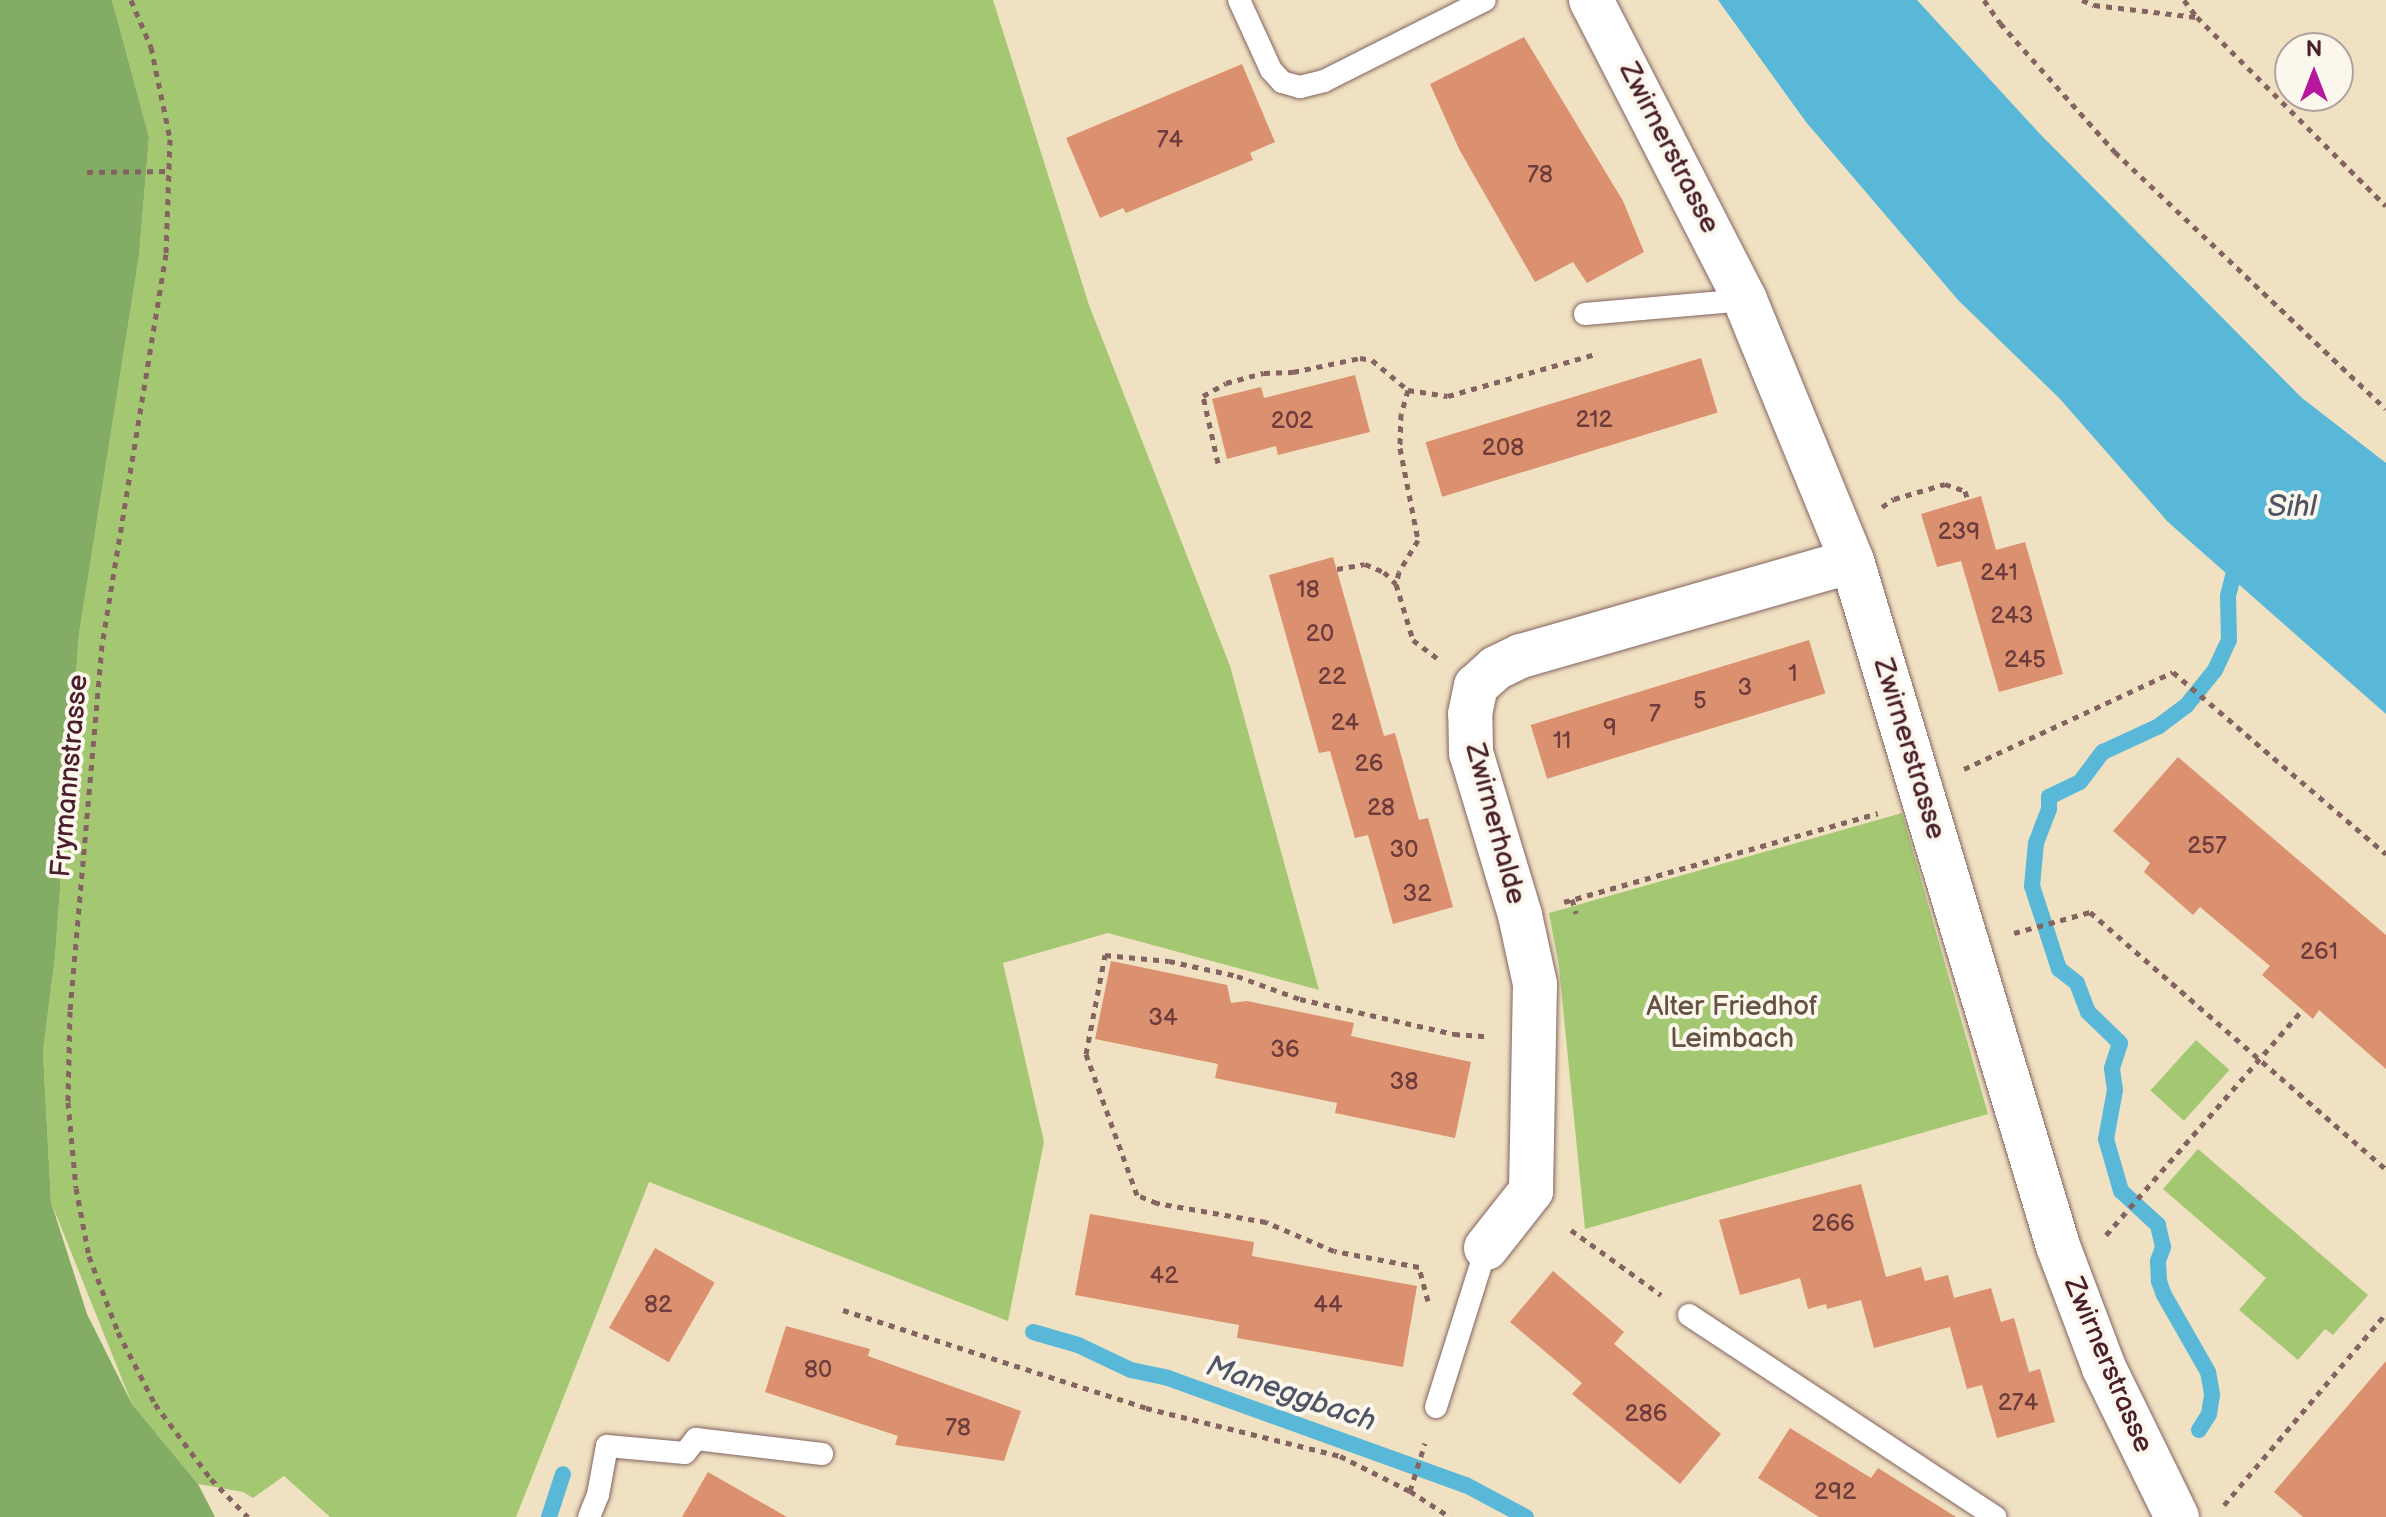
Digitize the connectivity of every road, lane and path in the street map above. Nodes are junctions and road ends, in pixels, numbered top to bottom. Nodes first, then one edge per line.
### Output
1 (131, 0) edge
2 (1239, 0) edge
3 (1485, 0) edge
4 (1591, 0) edge
5 (1984, 0) edge
6 (2082, 0) edge
7 (2184, 0) edge
8 (2197, 17) junction
9 (169, 171) junction
10 (87, 172) dead end
11 (2386, 206) edge
12 (1745, 300) junction
13 (1585, 314) dead end
14 (1600, 353) dead end
15 (1408, 390) junction
16 (2386, 409) edge
17 (1218, 463) dead end
18 (1968, 500) dead end
19 (1847, 548) junction
20 (1337, 569) dead end
21 (1396, 584) junction
22 (1476, 686) junction
23 (1909, 804) junction
24 (2386, 854) edge
25 (1576, 913) dead end
26 (2017, 932) dead end
27 (2302, 1010) dead end
28 (1534, 1039) junction
29 (2260, 1059) junction
30 (2386, 1169) edge
31 (2114, 1226) dead end
32 (1571, 1230) dead end
33 (1486, 1248) joint
34 (843, 1310) dead end
35 (2386, 1313) edge
36 (1689, 1315) joint
37 (1460, 1331) junction
38 (1436, 1407) dead end
39 (822, 1454) dead end
40 (1421, 1458) dead end
41 (1411, 1489) junction
42 (2224, 1505) dead end
43 (248, 1517) edge
44 (589, 1517) edge
45 (1450, 1517) edge
46 (1995, 1517) edge
47 (2177, 1517) edge

1 - 9 path, Frymannstrasse
2 - 3 lane
4 - 12 street, Zwirnerstrasse
5 - 16 path
6 - 8 path
7 - 8 path
8 - 11 path
9 - 10 path
9 - 43 path, Frymannstrasse
12 - 13 lane
12 - 19 street, Zwirnerstrasse
14 - 15 path
15 - 17 path
15 - 21 path
18 - 19 path
19 - 22 street
19 - 23 street, Zwirnerstrasse
20 - 21 path
21 - 22 path
22 - 28 street, Zwirnerhalde
23 - 24 path
23 - 25 path
23 - 47 street, Zwirnerstrasse
26 - 29 path
27 - 29 path
28 - 33 street, Zwirnerhalde
28 - 37 path
29 - 30 path
29 - 31 path
32 - 36 path
33 - 37 lane
34 - 41 path
35 - 42 path
36 - 46 lane
37 - 38 lane
39 - 44 lane
40 - 41 path
41 - 45 path

